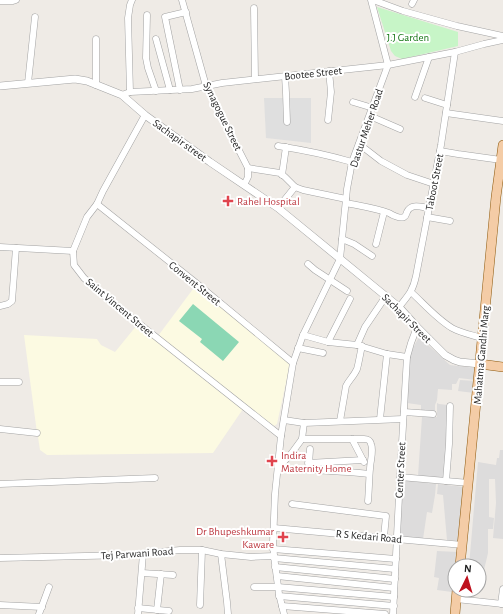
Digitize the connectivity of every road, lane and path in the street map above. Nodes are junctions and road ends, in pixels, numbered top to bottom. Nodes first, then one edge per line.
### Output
1 (16, 0) edge
2 (132, 0) edge
3 (182, 0) edge
4 (375, 0) edge
5 (0, 1) edge
6 (254, 8) dead end
7 (186, 12) junction
8 (147, 15) dead end
9 (35, 17) dead end
10 (503, 36) edge
11 (96, 39) dead end
12 (156, 39) dead end
13 (503, 40) edge
14 (455, 52) junction
15 (429, 57) junction
16 (388, 64) junction
17 (329, 71) junction
18 (285, 76) junction
19 (255, 79) junction
20 (28, 83) junction
21 (96, 85) junction
22 (0, 86) edge
23 (206, 86) junction
24 (170, 90) junction
25 (180, 90) junction
26 (156, 91) junction
27 (130, 92) junction
28 (122, 95) junction
29 (415, 97) dead end
30 (425, 98) dead end
31 (353, 102) dead end
32 (447, 105) junction
33 (373, 108) junction
34 (446, 113) junction
35 (146, 115) junction
36 (370, 116) junction
37 (328, 120) dead end
38 (503, 121) edge
39 (287, 122) dead end
40 (400, 129) dead end
41 (360, 144) junction
42 (503, 144) edge
43 (278, 146) dead end
44 (286, 147) junction
45 (440, 151) junction
46 (352, 162) junction
47 (501, 166) edge
48 (248, 168) junction
49 (282, 175) junction
50 (434, 184) junction
51 (244, 185) junction
52 (295, 187) junction
53 (346, 201) junction
54 (97, 204) junction
55 (278, 208) junction
56 (429, 208) junction
57 (384, 212) junction
58 (428, 217) junction
59 (450, 221) dead end
60 (342, 239) junction
61 (376, 244) dead end
62 (0, 247) edge
63 (16, 248) junction
64 (73, 251) junction
65 (372, 256) dead end
66 (340, 259) junction
67 (308, 264) dead end
68 (330, 280) junction
69 (347, 291) dead end
70 (411, 292) junction
71 (386, 296) junction
72 (350, 299) dead end
73 (0, 306) edge
74 (399, 307) junction
75 (417, 328) junction
76 (303, 335) junction
77 (482, 338) junction
78 (328, 342) junction
79 (360, 346) junction
80 (298, 348) junction
81 (324, 353) dead end
82 (387, 354) junction
83 (407, 357) junction
84 (293, 363) junction
85 (480, 364) junction
86 (503, 367) edge
87 (0, 382) edge
88 (19, 382) dead end
89 (450, 406) dead end
90 (404, 412) junction
91 (434, 414) dead end
92 (403, 419) junction
93 (284, 420) junction
94 (380, 420) junction
95 (340, 421) junction
96 (304, 423) junction
97 (0, 429) edge
98 (37, 433) dead end
99 (281, 436) junction
100 (302, 439) junction
101 (352, 439) junction
102 (310, 449) dead end
103 (363, 460) junction
104 (308, 463) junction
105 (278, 468) junction
106 (309, 471) junction
107 (370, 471) junction
108 (400, 477) junction
109 (156, 478) dead end
110 (446, 481) junction
111 (469, 483) junction
112 (0, 484) edge
113 (368, 500) dead end
114 (292, 504) dead end
115 (274, 528) junction
116 (384, 537) junction
117 (397, 538) junction
118 (463, 545) junction
119 (273, 549) junction
120 (202, 550) junction
121 (143, 554) junction
122 (221, 554) junction
123 (274, 557) junction
124 (0, 558) edge
125 (461, 558) edge
126 (396, 559) junction
127 (275, 567) junction
128 (395, 569) junction
129 (142, 573) junction
130 (161, 574) junction
131 (172, 575) dead end
132 (276, 576) junction
133 (395, 579) junction
134 (49, 587) dead end
135 (254, 587) dead end
136 (278, 587) junction
137 (394, 588) junction
138 (503, 589) edge
139 (279, 596) junction
140 (394, 597) junction
141 (457, 598) edge
142 (472, 598) edge
143 (502, 604) edge
144 (0, 605) edge
145 (200, 605) dead end
146 (17, 606) junction
147 (282, 606) junction
148 (394, 606) junction
149 (42, 607) junction
150 (157, 610) junction
151 (138, 611) edge
152 (169, 611) dead end
153 (17, 614) edge
154 (39, 614) edge
155 (228, 614) edge
156 (284, 614) edge
157 (385, 614) edge
158 (393, 614) edge
159 (455, 614) edge

1 - 5 street
2 - 27 street
3 - 7 street, Synagogue Street
4 - 10 street
4 - 16 street
6 - 19 street
7 - 23 street, Synagogue Street
7 - 25 street
8 - 26 street
9 - 20 street
11 - 21 street
12 - 24 street
13 - 14 street, Bootee Street
14 - 15 street, Bootee Street
14 - 32 street, Taboot Street
15 - 16 street, Bootee Street
15 - 29 street
16 - 17 street, Bootee Street
16 - 33 street, Dastur Meher Road
17 - 18 street, Bootee Street
17 - 37 street
18 - 19 street, Bootee Street
18 - 39 street
19 - 23 street, Bootee Street
20 - 21 street, Sachapir street
20 - 22 street, Sachapir street
21 - 28 street, Sachapir street
23 - 25 street, Bootee Street
23 - 48 street, Synagogue Street
24 - 25 street, Bootee Street
24 - 26 street, Bootee Street
26 - 27 street, Bootee Street
27 - 28 street, Bootee Street
28 - 35 street, Sachapir street
30 - 32 street
31 - 33 street
32 - 34 street, Taboot Street
33 - 36 street, Dastur Meher Road
34 - 38 street
34 - 45 street, Taboot Street
35 - 51 street, Sachapir street
35 - 54 street
36 - 40 street
36 - 41 street, Dastur Meher Road
41 - 46 street, Dastur Meher Road
41 - 50 street
42 - 47 main road, Mahatma Gandhi Marg
43 - 44 street
44 - 46 street
44 - 49 street
45 - 47 street
45 - 50 street, Taboot Street
46 - 53 street, Dastur Meher Road
47 - 77 main road, Mahatma Gandhi Marg
48 - 49 street
48 - 51 street
49 - 52 street
50 - 56 street, Taboot Street
51 - 55 street, Sachapir street
52 - 53 street
52 - 55 street
53 - 57 street
53 - 60 street, Dastur Meher Road
54 - 64 street
54 - 84 street, Convent Street
55 - 66 street, Sachapir street
56 - 57 street
56 - 58 street, Taboot Street
57 - 61 street
58 - 59 street
58 - 70 street, Taboot Street
60 - 65 street
60 - 66 street, Dastur Meher Road
62 - 63 street
63 - 64 street
63 - 73 street
64 - 99 street, Saint Vincent Street
66 - 68 street, Dastur Meher Road
66 - 71 street, Sachapir Street
67 - 68 street
68 - 69 street
68 - 76 street, Dastur Meher Road
70 - 74 street, Taboot Street
70 - 77 street
71 - 74 street, Sachapir Street
71 - 79 street, Sachapir Street
72 - 78 street
74 - 75 street, Sachapir Street
75 - 83 street, Center Street
75 - 85 street, Sachapir Street
76 - 78 street
76 - 80 street, Dastur Meher Road
77 - 85 main road, Mahatma Gandhi Marg
78 - 79 street
79 - 82 street
79 - 95 street, Sachapir Street
80 - 81 street
80 - 84 street, Dastur Meher Road
82 - 83 street
82 - 94 street
83 - 90 street, Center Street
84 - 93 street, Dastur Meher Road
85 - 86 main road
85 - 111 main road, Mahatma Gandhi Marg
87 - 88 street
89 - 110 street
90 - 91 street
90 - 92 street, Center Street
92 - 94 street
92 - 108 street, Center Street
93 - 96 street
93 - 99 street, Dastur Meher Road
94 - 95 street
95 - 96 street
96 - 100 street
97 - 98 street
99 - 105 street, Dastur Meher Road
100 - 101 street
100 - 105 street
101 - 103 street
101 - 107 street
102 - 104 street
103 - 104 street
103 - 107 street
104 - 106 street
105 - 106 street
105 - 115 street, Dastur Meher Road
106 - 107 street
107 - 113 street
108 - 110 street
108 - 117 street, Center Street
109 - 112 street
110 - 111 street
111 - 118 main road, Mahatma Gandhi Marg
114 - 116 street
115 - 116 street, R S Kedari Road
115 - 119 street, Dastur Meher Road
116 - 117 street, R S Kedari Road
117 - 118 street, R S Kedari Road
117 - 126 street, Center Street
118 - 125 main road, Mahatma Gandhi Marg
119 - 123 street, Dastur Meher Road
119 - 126 street
120 - 121 street, Tej Parwani Road
120 - 122 street, Tej Parwani Road
120 - 145 street
121 - 124 street, Tej Parwani Road
121 - 129 street
122 - 123 street, Tej Parwani Road
122 - 155 street
123 - 127 street, Dastur Meher Road
123 - 128 street, Tej Parwani Road
126 - 128 street, Center Street
127 - 132 street, Dastur Meher Road
127 - 133 street
128 - 133 street, Center Street
129 - 130 street
129 - 151 street
130 - 131 street
130 - 150 street
132 - 136 street, Dastur Meher Road
132 - 137 street
133 - 137 street, Center Street
134 - 149 street
135 - 136 street
136 - 139 street, Dastur Meher Road
136 - 140 street
137 - 140 street, Center Street
138 - 143 street
139 - 147 street, Dastur Meher Road
139 - 148 street
140 - 148 street, Center Street
141 - 159 main road
142 - 143 street
144 - 146 street
146 - 149 street
146 - 153 street
147 - 156 street, Dastur Meher Road
147 - 157 street
148 - 158 street, Center Street
149 - 154 street
150 - 151 street
150 - 152 street

